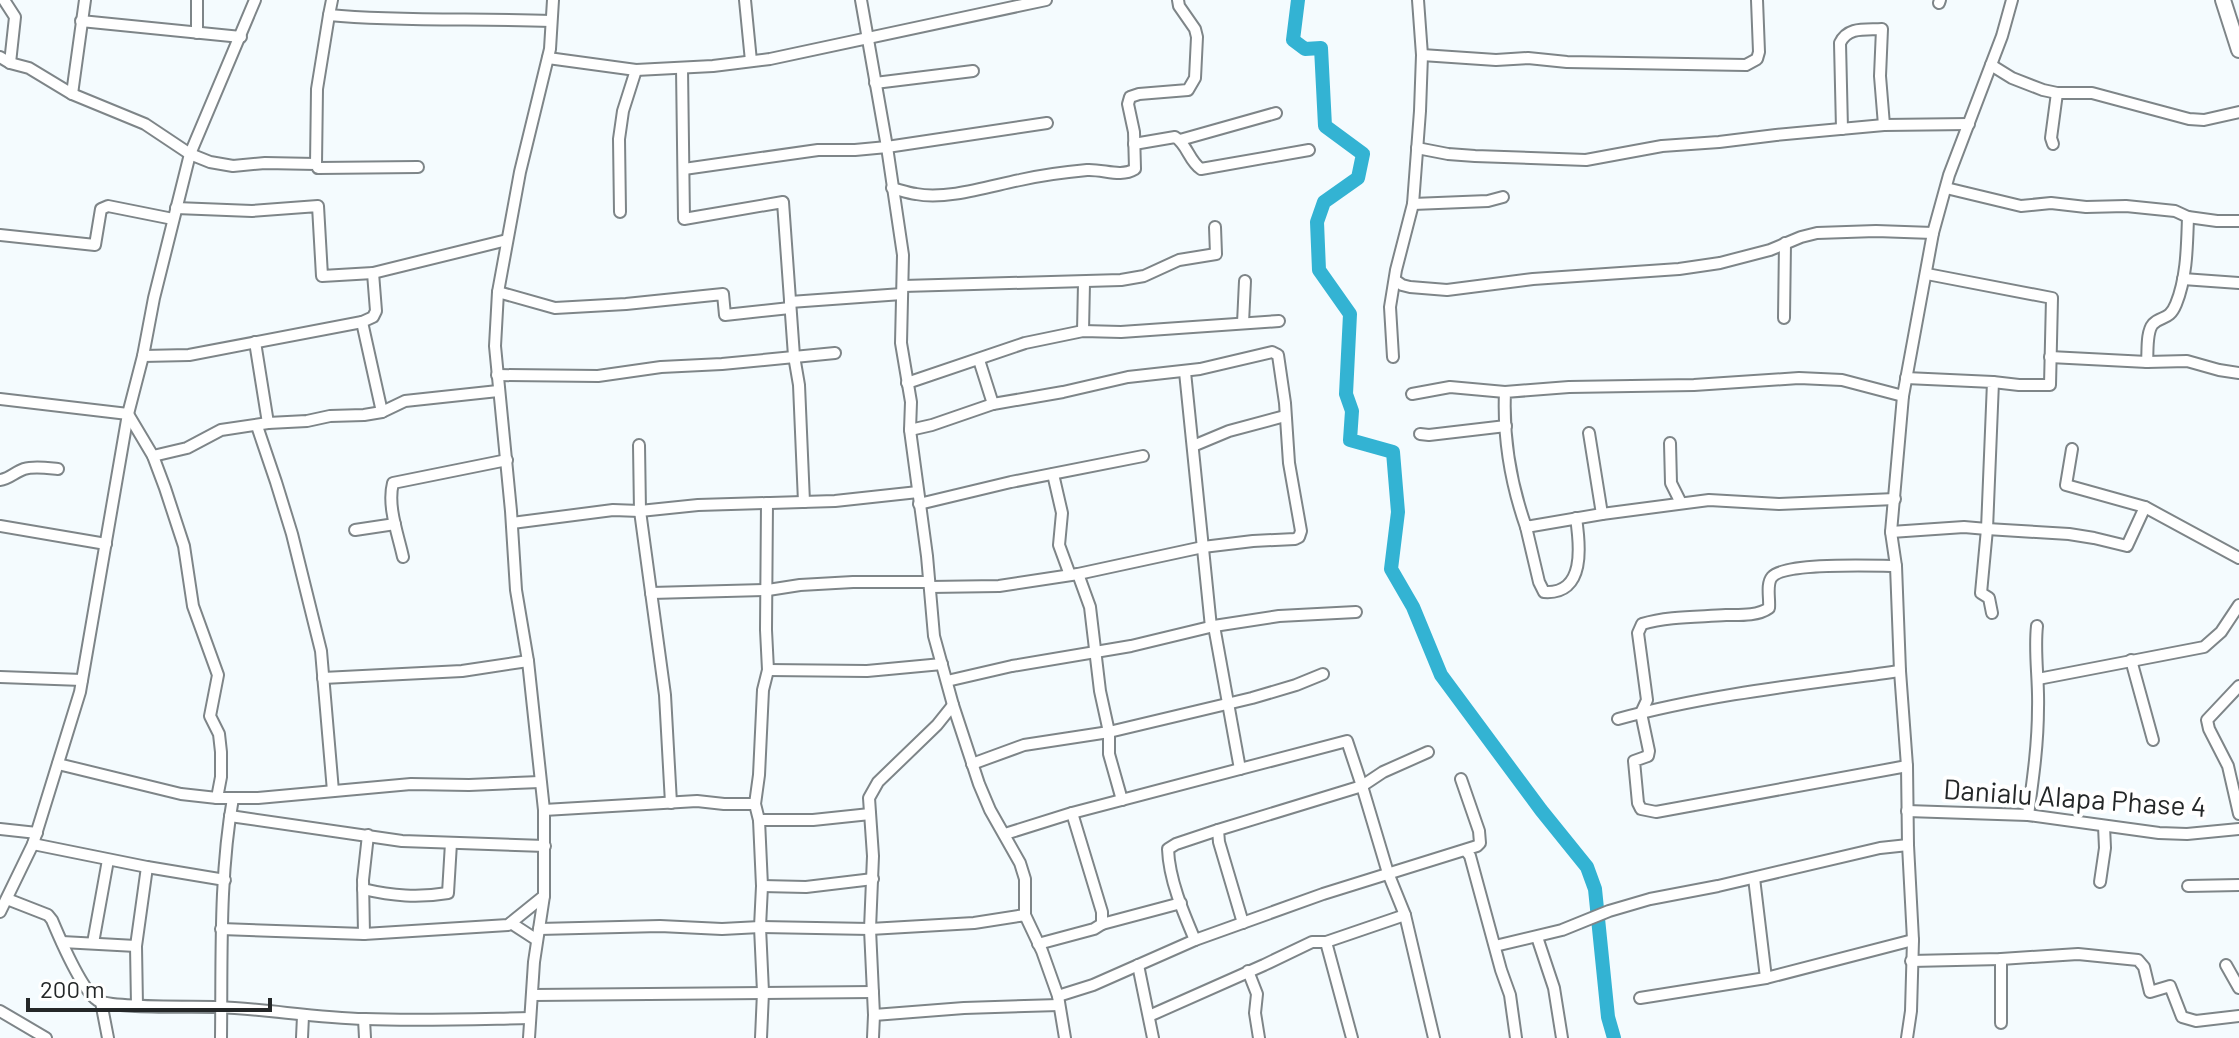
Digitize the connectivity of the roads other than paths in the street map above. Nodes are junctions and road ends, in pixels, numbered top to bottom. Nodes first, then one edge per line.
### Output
1 (4, 0) edge
2 (85, 0) edge
3 (197, 0) edge
4 (255, 0) edge
5 (332, 0) edge
6 (553, 0) edge
7 (745, 0) edge
8 (861, 0) edge
9 (1046, 0) edge
10 (1178, 0) edge
11 (1418, 0) edge
12 (1757, 0) edge
13 (2012, 0) edge
14 (2223, 0) edge
15 (329, 15) junction
16 (81, 21) junction
17 (551, 21) junction
18 (197, 33) junction
19 (241, 37) junction
20 (867, 39) junction
21 (2239, 50) edge
22 (1422, 55) junction
23 (548, 58) junction
24 (5, 60) edge
25 (751, 61) junction
26 (1991, 65) junction
27 (682, 68) junction
28 (636, 70) junction
29 (973, 71) dead end
30 (875, 83) junction
31 (2057, 93) junction
32 (72, 94) junction
33 (2239, 112) edge
34 (1276, 113) dead end
35 (1047, 123) dead end
36 (1969, 124) junction
37 (1884, 125) junction
38 (1842, 129) junction
39 (1180, 140) junction
40 (1134, 144) junction
41 (2053, 144) dead end
42 (887, 147) junction
43 (1417, 148) junction
44 (1309, 150) dead end
45 (190, 154) junction
46 (316, 164) junction
47 (418, 167) dead end
48 (684, 169) junction
49 (892, 188) junction
50 (1946, 188) junction
51 (1503, 197) dead end
52 (1413, 204) junction
53 (620, 212) dead end
54 (175, 213) junction
55 (2188, 217) junction
56 (2239, 221) edge
57 (1215, 227) dead end
58 (1933, 233) junction
59 (0, 235) edge
60 (507, 240) junction
61 (1785, 243) junction
62 (373, 273) junction
63 (1927, 274) junction
64 (2183, 279) junction
65 (1395, 280) junction
66 (1245, 281) dead end
67 (1084, 283) junction
68 (2239, 283) edge
69 (902, 290) junction
70 (498, 292) junction
71 (790, 305) junction
72 (1784, 318) dead end
73 (1279, 321) dead end
74 (362, 322) junction
75 (1243, 323) junction
76 (1083, 331) junction
77 (255, 342) junction
78 (835, 353) dead end
79 (143, 356) junction
80 (794, 356) junction
81 (1393, 357) dead end
82 (2050, 357) junction
83 (979, 360) junction
84 (2147, 362) junction
85 (1185, 372) junction
86 (2239, 373) edge
87 (497, 375) junction
88 (1906, 378) junction
89 (1993, 382) junction
90 (907, 383) junction
91 (498, 391) junction
92 (1505, 392) junction
93 (1412, 394) dead end
94 (1903, 396) junction
95 (0, 399) edge
96 (993, 404) junction
97 (382, 412) junction
98 (128, 414) junction
99 (1285, 416) junction
100 (268, 423) junction
101 (257, 426) junction
102 (1506, 426) junction
103 (910, 430) junction
104 (1191, 430) junction
105 (1589, 433) dead end
106 (1420, 434) dead end
107 (1211, 437) junction
108 (1670, 443) dead end
109 (639, 445) dead end
110 (1193, 446) junction
111 (2072, 449) dead end
112 (153, 456) junction
113 (1143, 456) dead end
114 (507, 460) junction
115 (58, 469) dead end
116 (1053, 474) junction
117 (0, 480) edge
118 (918, 492) junction
119 (1895, 499) junction
120 (804, 502) junction
121 (767, 503) junction
122 (1681, 503) junction
123 (919, 504) junction
124 (2145, 507) junction
125 (640, 511) junction
126 (1602, 514) junction
127 (1576, 518) junction
128 (512, 523) junction
129 (395, 524) junction
130 (0, 526) edge
131 (1526, 527) junction
132 (1987, 529) junction
133 (355, 530) dead end
134 (1891, 532) junction
135 (106, 544) junction
136 (1203, 547) junction
137 (403, 557) dead end
138 (2239, 558) edge
139 (1896, 566) junction
140 (1074, 574) junction
141 (930, 584) junction
142 (768, 590) junction
143 (651, 593) junction
144 (2239, 605) edge
145 (1356, 612) dead end
146 (1992, 613) dead end
147 (1212, 626) junction
148 (2037, 626) dead end
149 (1095, 652) junction
150 (2131, 660) junction
151 (528, 661) junction
152 (942, 664) junction
153 (768, 670) junction
154 (1900, 671) junction
155 (1323, 674) dead end
156 (0, 677) edge
157 (323, 678) junction
158 (2038, 679) junction
159 (82, 680) junction
160 (947, 681) junction
161 (2239, 686) edge
162 (1229, 703) junction
163 (953, 705) junction
164 (1641, 713) junction
165 (1618, 719) dead end
166 (1109, 732) junction
167 (2153, 740) dead end
168 (1428, 752) dead end
169 (58, 764) junction
170 (972, 764) junction
171 (1907, 766) junction
172 (1240, 769) junction
173 (1461, 779) dead end
174 (540, 782) junction
175 (1362, 786) junction
176 (333, 791) junction
177 (217, 798) junction
178 (233, 798) junction
179 (1122, 800) junction
180 (671, 803) junction
181 (755, 804) junction
182 (544, 810) junction
183 (1907, 811) junction
184 (1072, 813) junction
185 (870, 814) junction
186 (2239, 814) edge
187 (2028, 815) junction
188 (230, 816) junction
189 (759, 820) junction
190 (2104, 826) junction
191 (0, 829) edge
192 (2239, 829) edge
193 (1218, 830) junction
194 (1005, 834) junction
195 (368, 835) junction
196 (35, 839) junction
197 (451, 843) junction
198 (1908, 845) junction
199 (545, 846) junction
200 (1466, 851) junction
201 (108, 860) junction
202 (147, 867) junction
203 (1388, 873) junction
204 (1754, 878) junction
205 (873, 879) junction
206 (225, 880) junction
207 (2100, 882) dead end
208 (2239, 885) edge
209 (762, 886) junction
210 (2188, 886) dead end
211 (363, 889) junction
212 (544, 896) junction
213 (7, 899) junction
214 (1181, 903) junction
215 (0, 912) edge
216 (1025, 915) junction
217 (1405, 915) junction
218 (511, 923) junction
219 (1243, 923) junction
220 (1102, 924) junction
221 (760, 927) junction
222 (221, 929) junction
223 (870, 929) junction
224 (364, 934) junction
225 (538, 934) junction
226 (1537, 937) junction
227 (1195, 940) junction
228 (1913, 940) junction
229 (62, 942) junction
230 (1326, 942) junction
231 (93, 943) junction
232 (1038, 944) junction
233 (136, 946) junction
234 (1495, 946) junction
235 (2001, 959) junction
236 (1911, 961) junction
237 (1138, 965) junction
238 (2226, 965) dead end
239 (1248, 971) junction
240 (1766, 978) junction
241 (2239, 988) edge
242 (763, 992) junction
243 (873, 992) junction
244 (533, 995) junction
245 (1640, 998) dead end
246 (1059, 1000) junction
247 (101, 1002) junction
248 (137, 1006) junction
249 (221, 1007) junction
250 (0, 1011) edge
251 (874, 1015) junction
252 (303, 1016) junction
253 (1149, 1016) junction
254 (2239, 1016) edge
255 (530, 1018) junction
256 (364, 1019) junction
257 (2001, 1023) dead end
258 (46, 1038) edge
259 (108, 1038) edge
260 (221, 1038) edge
261 (302, 1038) edge
262 (365, 1038) edge
263 (529, 1038) edge
264 (761, 1038) edge
265 (873, 1038) edge
266 (1065, 1038) edge
267 (1153, 1038) edge
268 (1259, 1038) edge
269 (1352, 1038) edge
270 (1434, 1038) edge
271 (1516, 1038) edge
272 (1562, 1038) edge
273 (1907, 1038) edge

1 - 24 street
2 - 16 street
3 - 18 street
4 - 19 street
5 - 15 street
6 - 17 street
7 - 25 street
8 - 20 street
9 - 20 street
10 - 40 street
11 - 22 street
12 - 22 street
13 - 26 street
14 - 21 street
15 - 17 street
15 - 46 street
16 - 18 street
16 - 32 street
17 - 23 street
18 - 19 street
19 - 45 street
20 - 25 street
20 - 30 street
22 - 43 street
23 - 28 street
23 - 60 street
24 - 32 street
25 - 27 street
26 - 31 street
26 - 36 street
27 - 28 street
27 - 48 street
28 - 53 street
29 - 30 street
30 - 42 street
31 - 33 street
31 - 41 street
32 - 45 street
34 - 39 street
35 - 42 street
36 - 37 street
36 - 50 street
37 - 38 street
37 - 38 street
38 - 43 street
39 - 40 street
39 - 44 street
40 - 49 street
42 - 48 street
42 - 49 street
43 - 52 street
45 - 46 street
45 - 54 street
46 - 47 street
48 - 71 street
49 - 69 street
50 - 55 street
50 - 58 street
51 - 52 street
52 - 65 street
54 - 59 street
54 - 62 street
54 - 79 street
55 - 56 street
55 - 64 street
57 - 67 street
58 - 61 street
58 - 63 street
60 - 62 street
60 - 70 street
61 - 65 street
61 - 72 street
62 - 74 street
63 - 82 street
63 - 88 street
64 - 68 street
64 - 84 street
65 - 81 street
66 - 75 street
67 - 69 street
67 - 76 street
69 - 71 street
69 - 90 street
70 - 71 street
70 - 87 street
71 - 80 street
73 - 75 street
74 - 77 street
74 - 97 street
75 - 76 street
76 - 83 street
77 - 79 street
77 - 100 street
78 - 80 street
79 - 98 street
80 - 87 street
80 - 120 street
82 - 84 street
82 - 89 street
83 - 90 street
83 - 96 street
84 - 86 street
85 - 96 street
85 - 99 street
85 - 104 street
87 - 91 street
88 - 89 street
88 - 94 street
89 - 132 street
90 - 103 street
91 - 97 street
91 - 114 street
92 - 93 street
92 - 94 street
92 - 102 street
94 - 119 street
95 - 98 street
96 - 103 street
97 - 100 street
98 - 112 street
98 - 135 street
99 - 107 street
99 - 136 street
100 - 101 street
101 - 112 street
101 - 157 street
102 - 106 street
102 - 131 street
103 - 118 street
104 - 107 street
104 - 110 street
105 - 126 street
107 - 110 street
108 - 122 street
109 - 125 street
110 - 136 street
111 - 124 street
112 - 177 street
113 - 116 street
114 - 128 street
114 - 129 street
115 - 117 street
116 - 123 street
116 - 140 street
118 - 120 street
118 - 123 street
119 - 122 street
119 - 134 street
120 - 121 street
121 - 125 street
121 - 142 street
122 - 126 street
123 - 141 street
124 - 132 street
124 - 138 street
125 - 128 street
125 - 143 street
126 - 127 street
127 - 131 street
127 - 131 street
128 - 151 street
129 - 133 street
129 - 137 street
130 - 135 street
132 - 134 street
132 - 146 street
134 - 139 street
135 - 159 street
136 - 140 street
136 - 147 street
139 - 154 street
139 - 164 street
140 - 141 street
140 - 149 street
141 - 142 street
141 - 152 street
142 - 143 street
142 - 153 street
143 - 180 street
144 - 150 street
145 - 147 street
147 - 149 street
147 - 162 street
148 - 158 street
149 - 160 street
149 - 166 street
150 - 158 street
150 - 167 street
151 - 157 street
151 - 174 street
152 - 153 street
152 - 160 street
153 - 181 street
154 - 164 street
154 - 171 street
155 - 162 street
156 - 159 street
157 - 176 street
158 - 187 street
159 - 169 street
160 - 163 street
161 - 186 street
162 - 166 street
162 - 172 street
163 - 170 street
163 - 185 street
164 - 165 street
164 - 171 street
166 - 170 street
166 - 179 street
168 - 175 street
169 - 177 street
169 - 196 street
170 - 194 street
171 - 183 street
172 - 175 street
172 - 179 street
173 - 200 street
174 - 176 street
174 - 182 street
175 - 193 street
175 - 203 street
176 - 178 street
177 - 178 street
178 - 188 street
179 - 184 street
180 - 181 street
180 - 182 street
181 - 189 street
182 - 199 street
183 - 187 street, Danialu Alapa Phase 4
183 - 198 street
184 - 194 street
184 - 220 street
185 - 189 street
185 - 205 street
187 - 190 street, Danialu Alapa Phase 4
188 - 195 street
188 - 206 street
189 - 209 street
190 - 192 street, Danialu Alapa Phase 4
190 - 207 street
191 - 196 street
193 - 214 street
193 - 219 street
194 - 216 street
195 - 197 street
195 - 211 street
196 - 201 street
196 - 213 street
197 - 199 street
197 - 211 street
198 - 204 street
198 - 228 street
199 - 212 street
200 - 203 street
200 - 234 street
201 - 202 street
201 - 231 street
202 - 206 street
202 - 233 street
203 - 217 street
203 - 219 street
204 - 226 street
204 - 240 street
205 - 209 street
205 - 223 street
206 - 222 street
208 - 210 street
209 - 221 street
211 - 224 street
212 - 218 street
212 - 225 street
213 - 215 street
213 - 229 street
214 - 220 street
214 - 227 street
216 - 223 street
216 - 232 street
217 - 230 street
217 - 270 street
218 - 224 street
218 - 225 street
219 - 227 street
220 - 232 street
221 - 223 street
221 - 225 street
221 - 242 street
222 - 224 street
222 - 249 street
223 - 243 street
225 - 244 street
226 - 234 street
226 - 272 street
227 - 237 street
228 - 236 street
228 - 240 street
229 - 231 street
229 - 247 street
230 - 239 street
230 - 269 street
231 - 233 street
232 - 246 street
233 - 248 street
234 - 271 street
235 - 236 street
235 - 254 street
235 - 257 street
236 - 273 street
237 - 246 street
237 - 253 street
238 - 241 street
239 - 253 street
239 - 268 street
240 - 245 street
242 - 243 street
242 - 244 street
242 - 264 street
243 - 251 street
244 - 255 street
246 - 251 street
246 - 266 street
247 - 248 street
247 - 259 street
248 - 249 street
249 - 252 street
249 - 260 street
250 - 258 street
251 - 265 street
252 - 256 street
252 - 261 street
253 - 267 street
255 - 256 street
255 - 263 street
256 - 262 street

